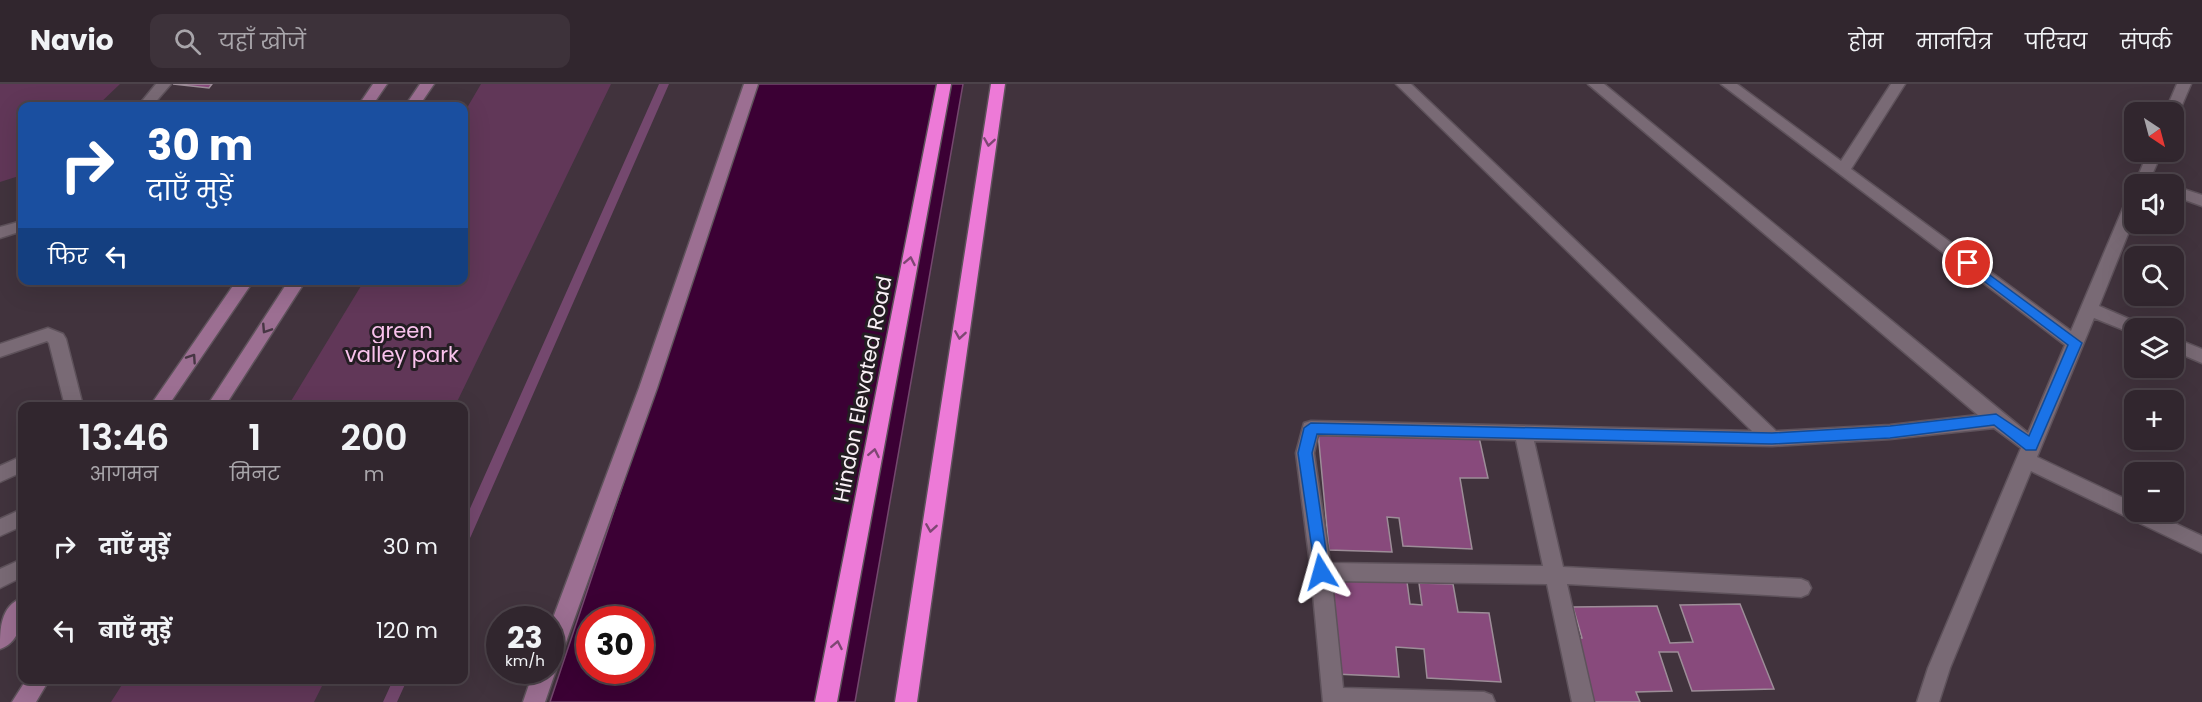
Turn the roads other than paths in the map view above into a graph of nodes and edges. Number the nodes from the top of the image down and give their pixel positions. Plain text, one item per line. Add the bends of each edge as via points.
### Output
1 (164, 84) edge
2 (380, 84) edge
3 (427, 84) edge
4 (751, 84) edge
5 (944, 84) edge
6 (998, 84) edge
7 (1403, 84) edge
8 (1595, 84) edge
9 (1728, 84) edge
10 (1898, 84) edge
11 (2184, 84) edge
12 (148, 102) edge
13 (368, 102) edge
14 (415, 102) edge
15 (2176, 102) edge
16 (1843, 170) junction
17 (2184, 195) edge
18 (2202, 201) edge
19 (2124, 225) edge
20 (18, 227) edge
21 (0, 233) edge
22 (243, 285) edge
23 (295, 285) edge
24 (2089, 309) junction
25 (2124, 323) edge
26 (2075, 343) junction
27 (2184, 348) edge
28 (0, 351) edge
29 (2202, 356) edge
30 (73, 402) edge
31 (162, 402) edge
32 (219, 402) edge
33 (1996, 420) junction
34 (1523, 432) junction
35 (1772, 439) junction
36 (2029, 453) junction
37 (18, 466) edge
38 (0, 474) edge
39 (18, 519) edge
40 (0, 528) edge
41 (2202, 545) edge
42 (18, 570) edge
43 (1321, 572) junction
44 (1554, 575) junction
45 (0, 579) edge
46 (1801, 588) dead end
47 (18, 613) edge
48 (564, 618) edge
49 (0, 640) edge
50 (35, 684) edge
51 (540, 684) edge
52 (1334, 700) edge
53 (23, 702) edge
54 (534, 702) edge
55 (826, 702) edge
56 (906, 702) edge
57 (1484, 702) edge
58 (1583, 702) edge
59 (1928, 702) edge

1 - 12 street
2 - 13 street
3 - 14 street
4 - 48 street via 648,387
55 -> 5 highway, Hindon Elevated Road
6 -> 56 highway
7 - 35 street
8 - 33 street
9 - 16 street
10 - 16 street
11 - 15 street
16 - 26 street
17 - 18 street
19 - 24 street
20 - 21 street
31 -> 22 street
23 -> 32 street
24 - 25 street
24 - 26 street
26 - 36 street
27 - 29 street
28 - 30 street via 48,334 57,339
33 - 35 street
33 - 36 street
34 - 35 street
34 - 43 street via 1311,428 1305,453
34 - 44 street
36 - 41 street
36 - 59 street
37 - 38 street
39 - 40 street
42 - 45 street
43 - 44 street
43 - 52 street
44 - 46 street
44 - 58 street
47 - 49 street
50 - 53 street
51 - 54 street
52 - 57 street

